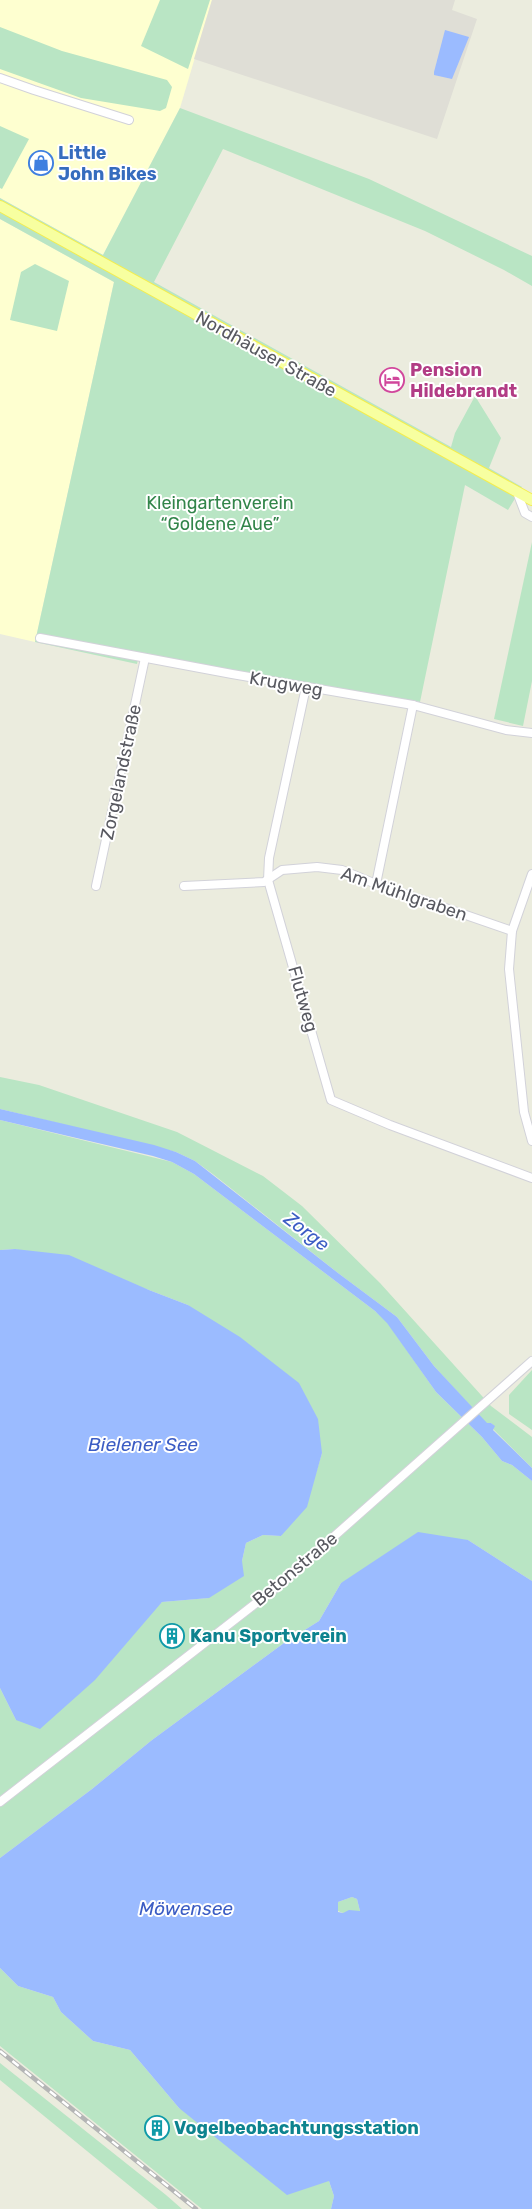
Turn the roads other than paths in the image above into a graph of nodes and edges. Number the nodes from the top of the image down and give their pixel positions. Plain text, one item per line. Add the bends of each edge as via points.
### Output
1 (0, 78) edge
2 (129, 120) dead end
3 (0, 206) edge
4 (517, 492) junction
5 (532, 500) edge
6 (532, 517) edge
7 (40, 638) dead end
8 (145, 658) junction
9 (306, 687) junction
10 (413, 705) junction
11 (532, 733) edge
12 (532, 874) edge
13 (268, 880) junction
14 (376, 884) junction
15 (96, 886) dead end
16 (184, 886) dead end
17 (530, 887) edge
18 (512, 931) junction
19 (532, 1141) edge
20 (532, 1178) edge
21 (532, 1361) edge
22 (0, 1802) edge

1 - 2 street
3 - 4 main road, Nordhäuser Straße
4 - 5 main road, Nordhäuser Straße
4 - 6 street via 525,513
7 - 8 street, Krugweg
8 - 9 street, Krugweg
8 - 15 street, Zorgelandstraße
9 - 10 street, Krugweg
9 - 13 street, Flutweg via 269,858
10 - 11 street, Krugweg via 506,730
10 - 14 street
12 - 17 street
13 - 14 street, Am Mühlgraben via 282,870 317,867 342,870
13 - 16 street, Am Mühlgraben
13 - 20 street, Flutweg via 331,1100
14 - 18 street, Am Mühlgraben
17 - 18 street
18 - 19 street via 510,978 524,1112
21 - 22 street, Betonstraße via 278,1586

